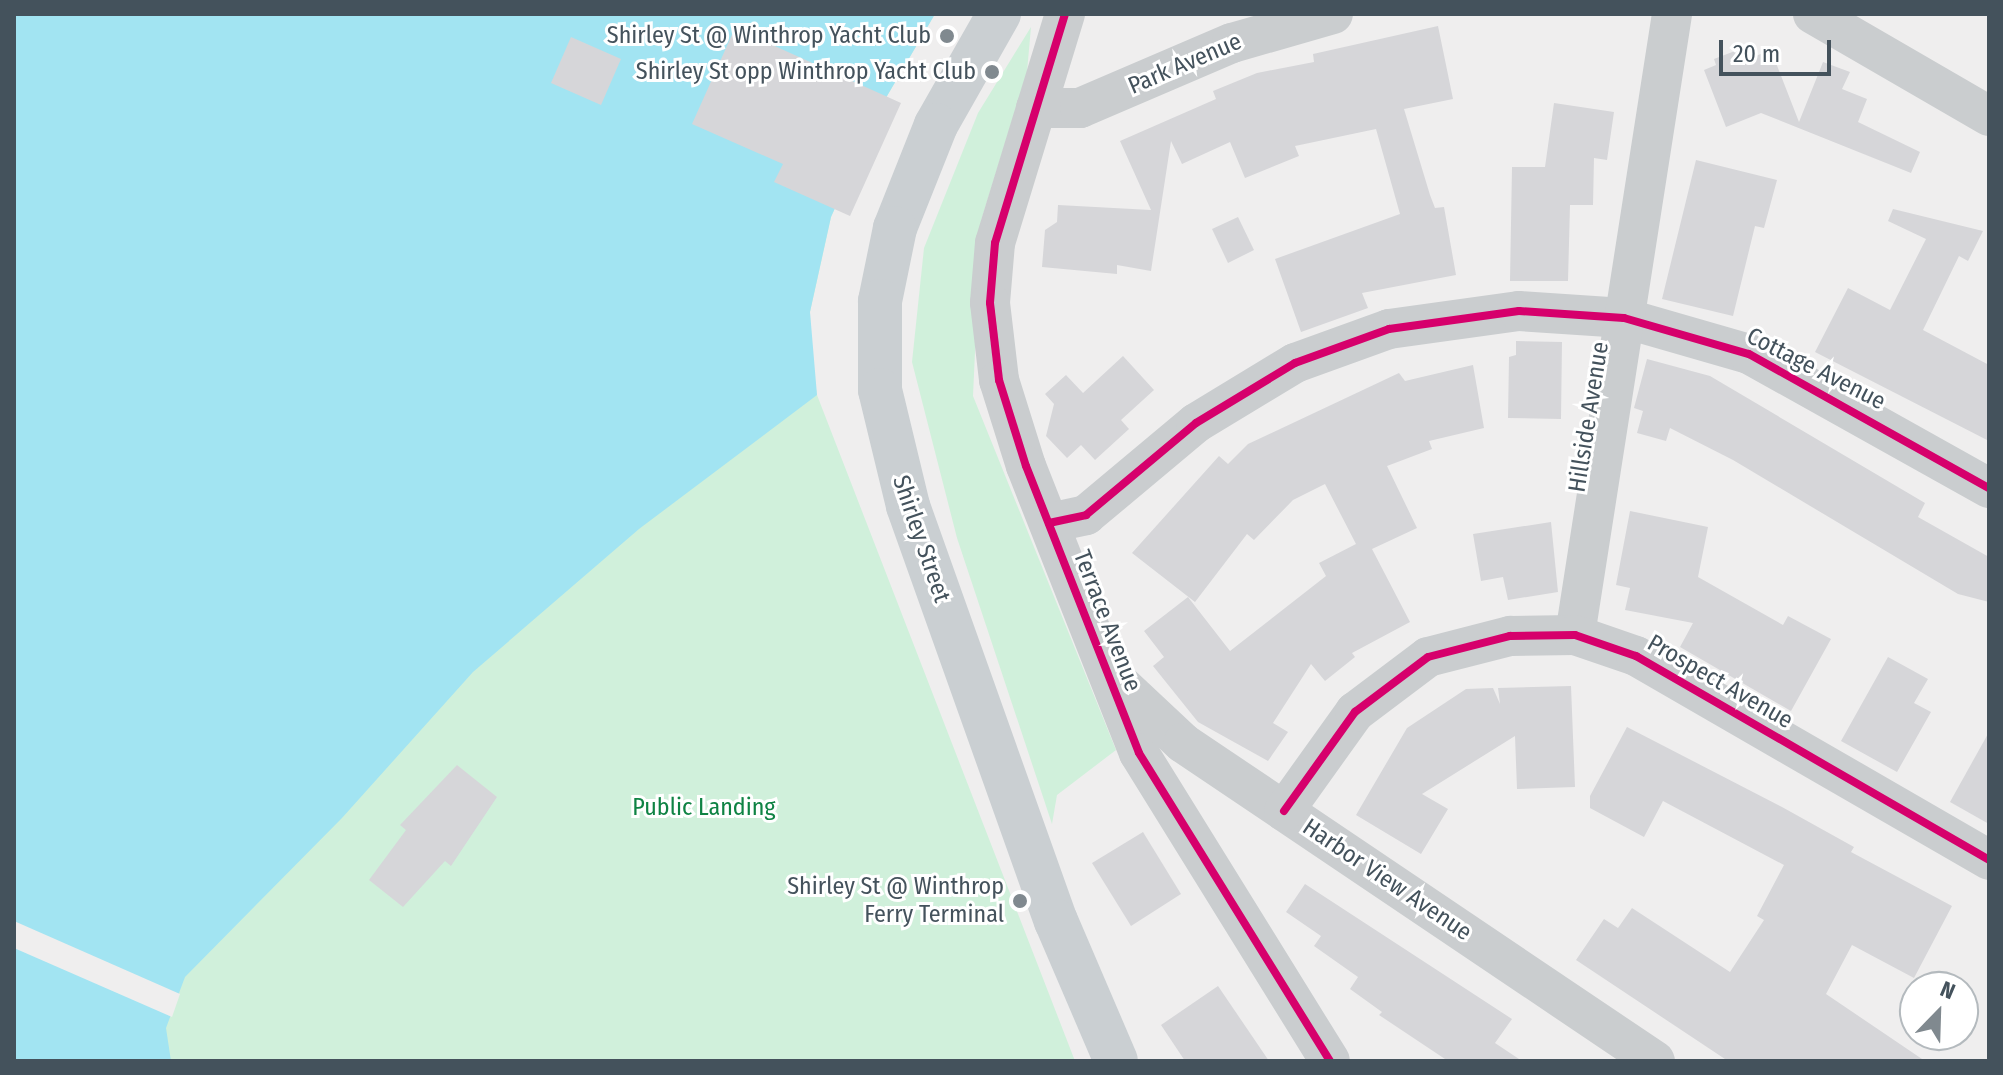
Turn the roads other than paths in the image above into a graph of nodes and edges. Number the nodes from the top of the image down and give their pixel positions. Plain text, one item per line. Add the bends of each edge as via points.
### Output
1 (999, 14) edge
2 (1065, 14) edge
3 (1333, 14) edge
4 (1672, 14) edge
5 (1844, 20) edge
6 (1036, 108) junction
7 (1989, 116) edge
8 (1624, 318) junction
9 (1989, 488) edge
10 (1049, 523) junction
11 (1575, 635) junction
12 (1097, 652) junction
13 (1284, 811) junction
14 (1989, 860) edge
15 (1116, 1061) edge
16 (1330, 1061) edge
17 (1655, 1061) edge

1 - 15 main road, Shirley Street via 936,125 895,228 880,301 880,390 908,506 1056,921
2 - 6 street, Terrace Avenue
3 - 6 street, Park Avenue via 1232,43 1080,108
4 - 8 street, Hillside Avenue
5 - 7 street
6 - 10 street, Terrace Avenue via 999,224 990,303 1004,399
8 - 9 street, Cottage Avenue via 1703,337 1773,364
8 - 10 street, Cottage Avenue via 1544,311 1466,315 1345,342 1295,363 1220,406 1086,515
8 - 11 street, Hillside Avenue
10 - 12 street, Terrace Avenue
11 - 13 street, Prospect Avenue via 1484,640 1419,663 1355,712
11 - 14 street, Prospect Avenue via 1652,665
12 - 13 street, Harbor View Avenue via 1123,688 1165,729
12 - 16 street, Terrace Avenue via 1157,788
13 - 17 street, Harbor View Avenue

